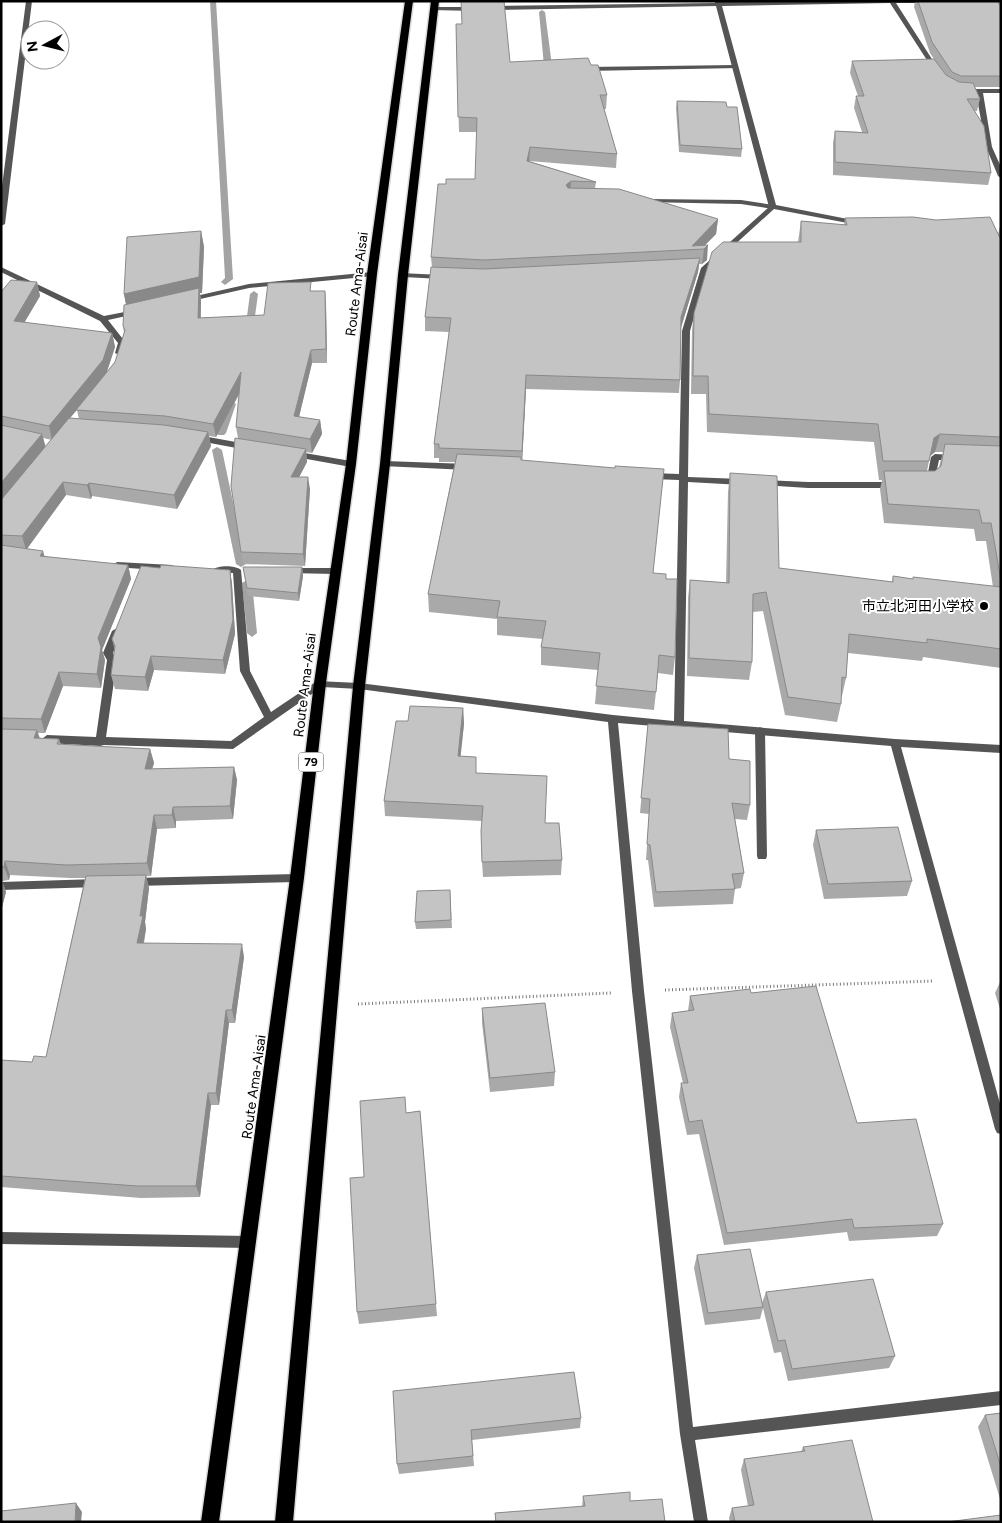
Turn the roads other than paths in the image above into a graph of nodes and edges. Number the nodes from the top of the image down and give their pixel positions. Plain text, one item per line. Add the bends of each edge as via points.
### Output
1 (29, 1) edge
2 (409, 1) edge
3 (915, 1) edge
4 (892, 2) edge
5 (719, 3) edge
6 (434, 5) edge
7 (736, 67) junction
8 (577, 69) edge
9 (941, 77) edge
10 (957, 91) edge
11 (979, 91) junction
12 (1001, 91) edge
13 (1001, 176) edge
14 (636, 201) edge
15 (773, 207) junction
16 (1, 224) edge
17 (862, 224) edge
18 (705, 268) junction
19 (1, 269) edge
20 (695, 269) edge
21 (372, 274) junction
22 (403, 275) junction
23 (448, 277) edge
24 (181, 302) edge
25 (142, 310) edge
26 (104, 319) junction
27 (117, 359) edge
28 (187, 437) edge
29 (254, 448) edge
30 (284, 453) edge
31 (963, 458) edge
32 (351, 464) junction
33 (385, 464) junction
34 (475, 468) edge
35 (644, 475) edge
36 (683, 478) junction
37 (920, 484) edge
38 (902, 485) edge
39 (105, 564) edge
40 (180, 568) edge
41 (208, 569) edge
42 (276, 571) edge
43 (335, 571) junction
44 (122, 618) edge
45 (320, 683) junction
46 (358, 686) junction
47 (269, 718) junction
48 (613, 719) junction
49 (679, 724) junction
50 (760, 731) junction
51 (41, 739) edge
52 (100, 742) junction
53 (895, 743) junction
54 (1001, 749) edge
55 (762, 856) dead end
56 (297, 878) junction
57 (1, 886) edge
58 (1001, 1129) edge
59 (1, 1238) edge
60 (249, 1242) junction
61 (1001, 1398) edge
62 (687, 1434) junction
63 (210, 1522) edge
64 (284, 1522) edge
65 (701, 1522) edge

1 - 16 street
2 - 21 main road, Route Ama-Aisai / 79
3 - 4 street
4 - 5 street
4 - 9 street
5 - 6 street
5 - 7 street
6 - 22 main road
7 - 8 street
7 - 15 street
10 - 11 street
11 - 12 street
11 - 13 street via 989,147
14 - 15 street via 741,202
15 - 17 street
15 - 18 street
18 - 20 street
18 - 36 street via 686,332
19 - 26 street via 18,281
21 - 24 street via 248,286
21 - 32 main road, Route Ama-Aisai / 79
22 - 23 street
22 - 33 main road
25 - 26 street
26 - 27 street via 122,343
28 - 29 street
30 - 32 street
31 - 37 street via 934,457 930,484
32 - 43 main road, Route Ama-Aisai / 79
33 - 34 street
33 - 46 main road
35 - 36 street
36 - 38 street via 808,486
36 - 49 street
39 - 40 street via 141,571
41 - 47 street via 241,570 245,671
42 - 43 street
43 - 45 main road, Route Ama-Aisai / 79
44 - 52 street via 108,653 112,660
45 - 46 street
45 - 47 street
45 - 56 main road, Route Ama-Aisai / 79
46 - 48 street
46 - 64 main road
47 - 52 street via 233,745
48 - 49 street
48 - 62 street
49 - 50 street
50 - 53 street
50 - 55 street
51 - 52 street
53 - 54 street
53 - 58 street
56 - 57 street
56 - 60 main road, Route Ama-Aisai / 79
59 - 60 street
60 - 63 main road, Route Ama-Aisai / 79
61 - 62 street
62 - 65 street

